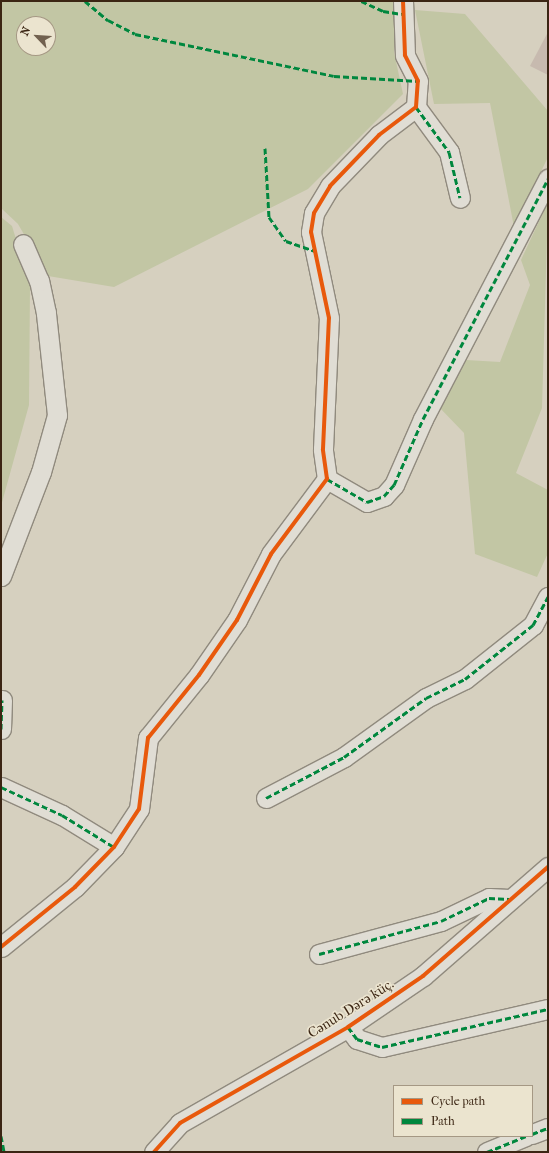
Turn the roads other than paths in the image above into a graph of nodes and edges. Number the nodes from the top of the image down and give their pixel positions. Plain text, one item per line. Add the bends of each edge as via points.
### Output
1 (403, 1) edge
2 (416, 107) junction
3 (548, 179) edge
4 (460, 198) dead end
5 (23, 244) dead end
6 (327, 479) junction
7 (1, 576) edge
8 (548, 597) edge
9 (2, 700) dead end
10 (1, 729) edge
11 (1, 787) edge
12 (266, 798) dead end
13 (114, 847) junction
14 (548, 867) edge
15 (509, 899) junction
16 (1, 947) edge
17 (319, 954) dead end
18 (548, 1009) edge
19 (348, 1027) junction
20 (548, 1128) edge
21 (533, 1134) edge
22 (524, 1137) edge
23 (154, 1152) edge
24 (487, 1152) edge

1 - 2 street via 405,55 418,81
2 - 4 street via 449,152
2 - 6 street via 379,134 330,186 314,213 311,232 329,318 323,449
3 - 6 street via 423,419 394,485 384,496 367,502
5 - 7 street via 39,281 46,313 57,415 41,472
6 - 13 street via 271,554 236,620 199,675 148,738 139,809
8 - 12 street via 533,625 482,667 426,698 344,757
9 - 10 street
11 - 13 street via 62,815
13 - 16 street via 75,887
14 - 15 street, Cənub Dərə küç.
15 - 17 street via 488,898 442,921
15 - 19 street, Cənub Dərə küç. via 454,952
18 - 19 street via 382,1047 357,1039
19 - 23 street, Cənub Dərə küç. via 180,1123
20 - 21 street
22 - 24 street

